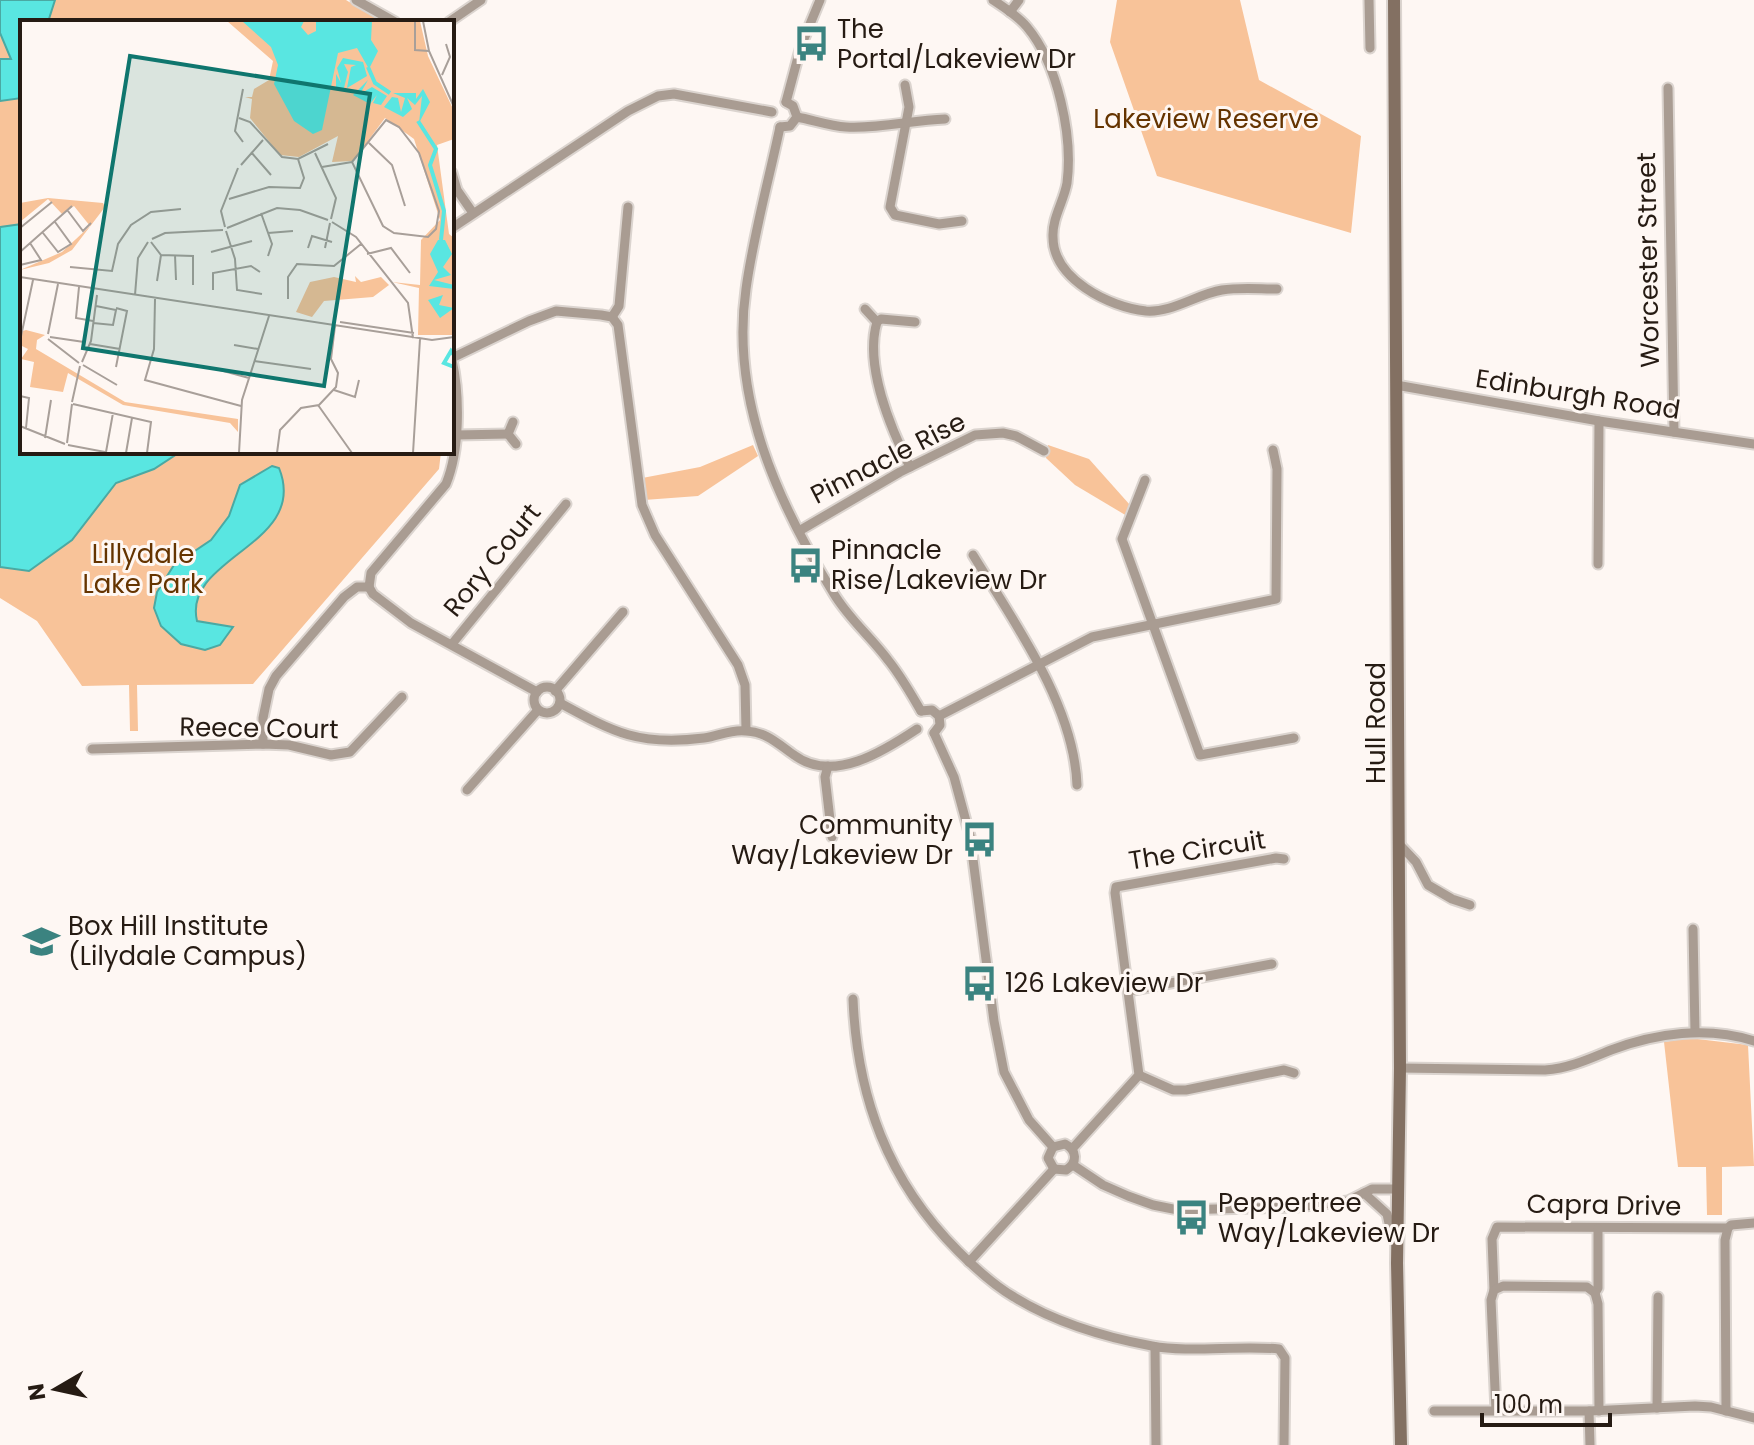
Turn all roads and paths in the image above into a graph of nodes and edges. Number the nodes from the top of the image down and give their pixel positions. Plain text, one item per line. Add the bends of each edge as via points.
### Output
1 (356, 0) edge
2 (481, 0) edge
3 (820, 0) edge
4 (993, 0) edge
5 (1019, 0) edge
6 (1369, 0) edge
7 (1394, 0) edge
8 (1010, 12) junction
9 (391, 20) edge
10 (452, 20) edge
11 (1370, 48) dead end
12 (905, 85) dead end
13 (1668, 88) dead end
14 (786, 102) junction
15 (772, 112) junction
16 (797, 117) junction
17 (945, 119) dead end
18 (905, 124) junction
19 (780, 127) junction
20 (454, 180) edge
21 (628, 207) dead end
22 (473, 213) junction
23 (962, 221) dead end
24 (454, 227) edge
25 (1277, 289) dead end
26 (865, 309) dead end
27 (612, 317) junction
28 (877, 322) junction
29 (915, 322) dead end
30 (454, 358) edge
31 (1396, 385) junction
32 (454, 397) edge
33 (1599, 421) junction
34 (513, 422) dead end
35 (1674, 432) junction
36 (508, 434) junction
37 (456, 435) junction
38 (516, 444) dead end
39 (1754, 444) edge
40 (1273, 450) dead end
41 (1044, 451) dead end
42 (454, 452) edge
43 (454, 454) edge
44 (910, 467) junction
45 (1145, 480) dead end
46 (566, 504) dead end
47 (799, 531) junction
48 (973, 555) dead end
49 (1598, 564) dead end
50 (369, 587) junction
51 (623, 612) dead end
52 (1153, 625) junction
53 (452, 644) junction
54 (1037, 664) junction
55 (555, 691) junction
56 (537, 692) junction
57 (402, 697) dead end
58 (560, 703) junction
59 (538, 710) junction
60 (921, 711) junction
61 (939, 716) junction
62 (917, 729) junction
63 (746, 730) junction
64 (934, 733) junction
65 (1294, 738) dead end
66 (263, 744) junction
67 (92, 749) dead end
68 (828, 766) junction
69 (1077, 785) dead end
70 (467, 790) dead end
71 (832, 837) dead end
72 (1399, 844) junction
73 (1284, 859) dead end
74 (1470, 905) dead end
75 (1693, 929) dead end
76 (1272, 964) dead end
77 (1128, 991) junction
78 (853, 999) dead end
79 (1695, 1032) junction
80 (1754, 1041) edge
81 (1400, 1068) junction
82 (1294, 1073) dead end
83 (1139, 1075) junction
84 (1053, 1147) junction
85 (1072, 1149) junction
86 (1073, 1165) junction
87 (1054, 1169) junction
88 (1399, 1189) junction
89 (1364, 1193) junction
90 (1754, 1223) edge
91 (1728, 1228) junction
92 (1598, 1229) junction
93 (969, 1262) junction
94 (1397, 1263) junction
95 (1494, 1290) junction
96 (1595, 1293) junction
97 (1658, 1297) dead end
98 (1155, 1347) junction
99 (1657, 1408) junction
100 (1434, 1411) dead end
101 (1496, 1411) junction
102 (1594, 1411) junction
103 (1726, 1411) junction
104 (1754, 1418) edge
105 (1156, 1445) edge
106 (1284, 1445) edge
107 (1401, 1445) edge
108 (1590, 1445) edge

1 - 9 street
2 - 10 street
3 - 14 street
4 - 8 street
5 - 8 street
6 - 11 street
7 - 31 main road, Hull Road
8 - 25 street via 1043,52 1062,106 1067,185 1053,237 1064,270 1104,297 1148,311 1221,290
12 - 18 street
13 - 35 street, Worcester Street
14 - 15 street
14 - 16 street
15 - 19 street
15 - 22 street via 688,96 658,96
16 - 18 street via 845,127
16 - 19 street via 790,126
17 - 18 street
18 - 23 street via 890,207 895,215 939,224
19 - 47 street via 746,288 745,343 759,440
20 - 22 street
21 - 27 street via 619,306
22 - 24 street
26 - 28 street
27 - 30 street via 556,311
27 - 63 street via 621,342 642,505 655,535 738,665 745,685
28 - 29 street
28 - 44 street via 879,384
31 - 33 street, Edinburgh Road
31 - 72 main road, Hull Road
32 - 37 street
33 - 35 street, Edinburgh Road
33 - 49 street
34 - 36 street
35 - 39 street, Edinburgh Road
36 - 37 street
36 - 38 street
37 - 42 street
40 - 52 street via 1276,599
41 - 44 street, Pinnacle Rise via 1016,436 990,432
43 - 50 street via 446,484 371,573
44 - 47 street, Pinnacle Rise
45 - 52 street via 1122,539
46 - 53 street, Rory Court
47 - 60 street via 834,594
48 - 54 street
50 - 53 street via 398,614
50 - 66 street via 357,587 344,597 276,676 265,704
51 - 55 street
52 - 54 street via 1092,637
52 - 65 street via 1200,755
53 - 56 street
54 - 61 street
54 - 69 street via 1064,717
55 - 56 street
55 - 58 street
56 - 59 street
57 - 66 street, Reece Court via 350,752 331,755
58 - 59 street via 555,711
58 - 63 street via 610,731 638,738 703,738
59 - 70 street
60 - 61 street
60 - 62 street
61 - 64 street
62 - 64 street
62 - 68 street via 885,750
63 - 68 street via 766,735 806,762
64 - 84 street via 954,777 970,836 1004,1072 1029,1120
66 - 67 street, Reece Court
68 - 71 street
72 - 74 street via 1428,885
72 - 81 main road, Hull Road
73 - 77 street, The Circuit via 1116,887
75 - 79 street
76 - 77 street
77 - 83 street, The Circuit
78 - 93 street via 863,1086 884,1145 924,1216
79 - 80 street
79 - 81 street via 1634,1043 1564,1069
81 - 88 main road, Hull Road
82 - 83 street via 1284,1070 1173,1090
83 - 85 street
84 - 85 street via 1061,1143
84 - 87 street via 1048,1158
85 - 86 street
86 - 87 street
86 - 89 street via 1128,1196 1178,1210 1296,1207 1348,1201
87 - 93 street
88 - 89 street
88 - 94 main road, Hull Road
89 - 94 street via 1390,1220
90 - 91 street, Capra Drive
91 - 92 street, Capra Drive
91 - 103 street
92 - 95 street, Capra Drive via 1497,1227 1492,1239
92 - 96 street
93 - 98 street via 1045,1314
94 - 107 main road, Hull Road
95 - 96 street via 1587,1287
95 - 101 street
96 - 102 street
97 - 99 street
98 - 105 street
98 - 106 street via 1279,1349 1285,1358
99 - 102 street
99 - 103 street
100 - 101 street
101 - 102 street
102 - 108 street
103 - 104 street

